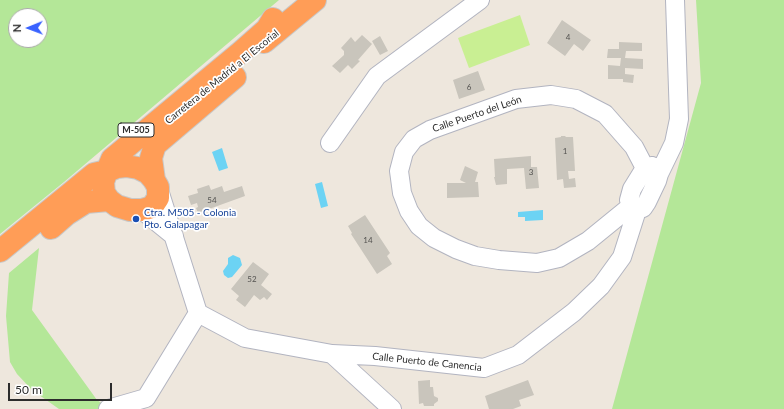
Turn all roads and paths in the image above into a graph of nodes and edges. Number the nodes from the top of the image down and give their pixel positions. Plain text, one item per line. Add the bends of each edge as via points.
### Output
1 (295, 0) edge
2 (315, 0) edge
3 (480, 0) edge
4 (676, 0) edge
5 (277, 23) junction
6 (330, 143) dead end
7 (652, 169) junction
8 (107, 171) junction
9 (156, 183) junction
10 (109, 200) junction
11 (634, 208) junction
12 (142, 210) junction
13 (608, 225) junction
14 (174, 236) junction
15 (628, 240) junction
16 (0, 242) edge
17 (0, 251) edge
18 (0, 261) edge
19 (0, 268) edge
20 (198, 313) junction
21 (332, 354) junction
22 (108, 409) edge
23 (392, 409) edge

1 - 5 highway, Carretera de Madrid a El Escorial / M-505
2 - 5 highway, Carretera de Madrid a El Escorial / M-505
3 - 6 street via 377,76
4 - 7 street via 679,119 674,143
5 - 8 highway, Carretera de Madrid a El Escorial / M-505
5 - 9 highway, M-505 via 231,80 155,145 151,158
5 - 16 highway, Carretera de Madrid a El Escorial / M-505
7 - 11 street, Calle Puerto del León via 647,202 643,208
7 - 13 street, Calle Puerto del León via 605,114 576,99 551,95 516,99 430,130 414,140 404,152 399,171 402,193 409,211 420,226 434,238 475,256 537,263 559,258 588,242
8 - 9 highway via 126,166 138,168 148,173
8 - 10 highway via 103,182 104,193
8 - 17 highway via 94,174
8 - 18 highway, Carretera de Madrid a El Escorial / M-505
9 - 12 highway via 158,198 152,207
9 - 14 street
10 - 12 highway via 130,210
10 - 19 highway via 86,202
11 - 13 street, Calle Puerto del León
11 - 15 street, Calle Puerto de Canencia
12 - 14 street
13 - 15 street via 623,231
14 - 20 street
15 - 21 street, Calle Puerto de Canencia via 622,257 601,286 574,312 518,355 484,368
20 - 21 street, Calle Puerto de Canencia via 245,338
20 - 22 street via 146,398
21 - 23 street

